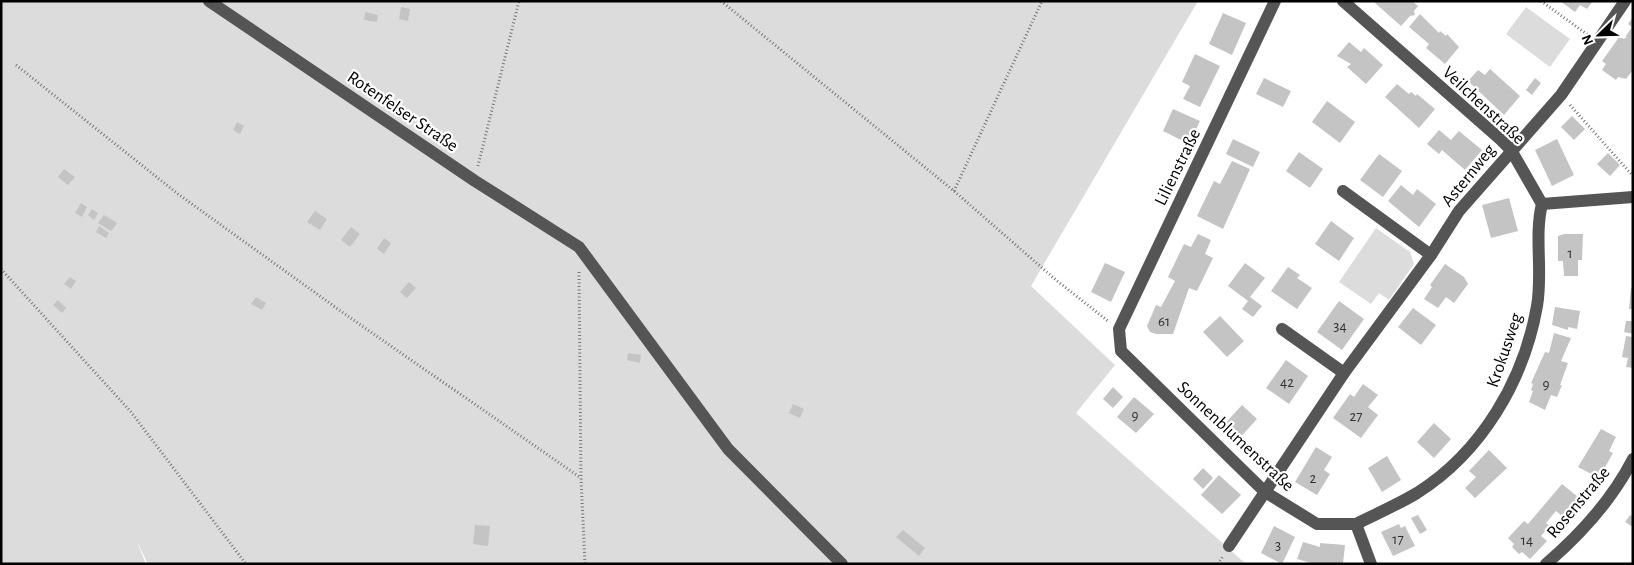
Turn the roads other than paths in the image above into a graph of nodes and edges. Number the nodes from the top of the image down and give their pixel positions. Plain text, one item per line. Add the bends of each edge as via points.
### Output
1 (209, 1) edge
2 (1276, 1) edge
3 (1342, 1) edge
4 (1625, 1) edge
5 (1511, 150) junction
6 (1343, 191) dead end
7 (1633, 197) edge
8 (1542, 204) junction
9 (1431, 255) junction
10 (1282, 329) dead end
11 (1121, 351) joint
12 (1344, 373) junction
13 (1633, 459) edge
14 (1265, 492) junction
15 (1356, 524) junction
16 (1229, 546) dead end
17 (842, 564) edge
18 (1371, 564) edge
19 (1546, 564) edge

1 - 17 street, Rotenfelser Straße via 579,248 728,449
2 - 11 street, Lilienstraße via 1118,329
3 - 5 street, Veilchenstraße
4 - 5 street, Asternweg via 1561,95
5 - 8 street, Veilchenstraße
5 - 9 street, Asternweg via 1460,212
6 - 9 street
7 - 8 street
8 - 15 street, Krokusweg via 1538,221 1537,305 1525,351 1507,398 1455,463 1418,492
9 - 12 street, Asternweg
10 - 12 street
11 - 14 street, Sonnenblumenstraße
12 - 14 street, Asternweg
13 - 19 street, Rosenstraße via 1620,485 1572,541
14 - 15 street, Sonnenblumenstraße via 1317,524
14 - 16 street, Asternweg
15 - 18 street

